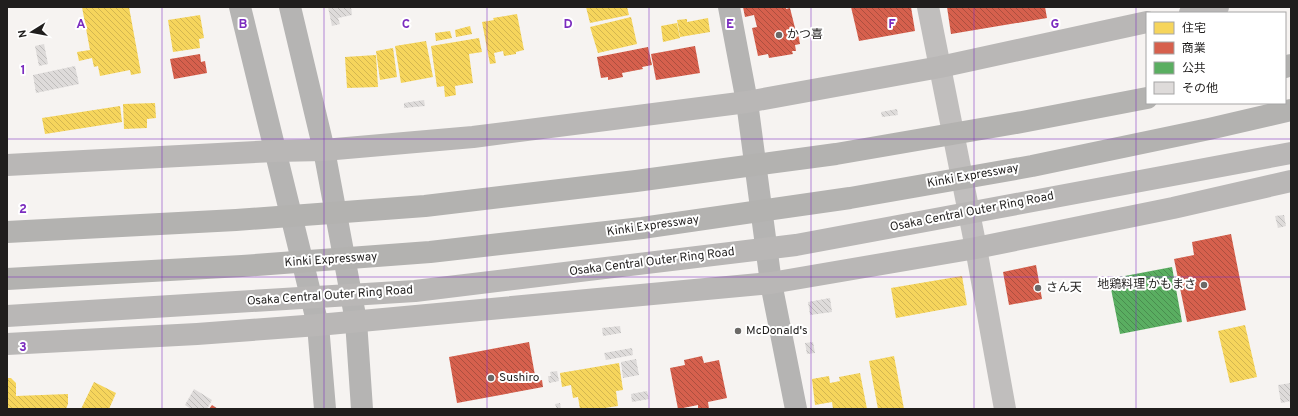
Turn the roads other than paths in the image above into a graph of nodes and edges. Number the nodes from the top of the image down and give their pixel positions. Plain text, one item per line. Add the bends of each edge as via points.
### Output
1 (240, 7) edge
2 (290, 7) edge
3 (729, 7) edge
4 (928, 7) edge
5 (1218, 7) edge
6 (1195, 12) edge
7 (1146, 22) edge
8 (940, 67) junction
9 (1146, 98) edge
10 (747, 102) junction
11 (1291, 110) edge
12 (324, 150) junction
13 (275, 152) junction
14 (1291, 153) edge
15 (7, 165) edge
16 (1291, 181) edge
17 (7, 232) edge
18 (976, 248) junction
19 (7, 279) edge
20 (771, 282) junction
21 (7, 316) edge
22 (356, 321) junction
23 (318, 325) junction
24 (7, 344) edge
25 (325, 409) edge
26 (362, 409) edge
27 (796, 409) edge
28 (1005, 409) edge

1 - 13 street
2 - 12 street
3 - 10 street
4 - 8 street
5 - 6 main road
7 - 8 main road
8 - 10 main road
8 - 18 street
9 - 17 highway via 836,154 425,206 236,220
10 - 12 main road via 473,138
10 - 20 street
11 - 19 highway, Kinki Expressway via 1032,166 850,198 642,228 430,252
12 - 13 main road
12 - 22 street
13 - 15 main road
13 - 23 street
14 - 21 main road, Osaka Central Outer Ring Road via 788,246 415,290
16 - 18 main road
18 - 20 main road
18 - 28 street
20 - 22 main road
20 - 27 street
22 - 23 main road
22 - 26 street
23 - 24 main road
23 - 25 street

